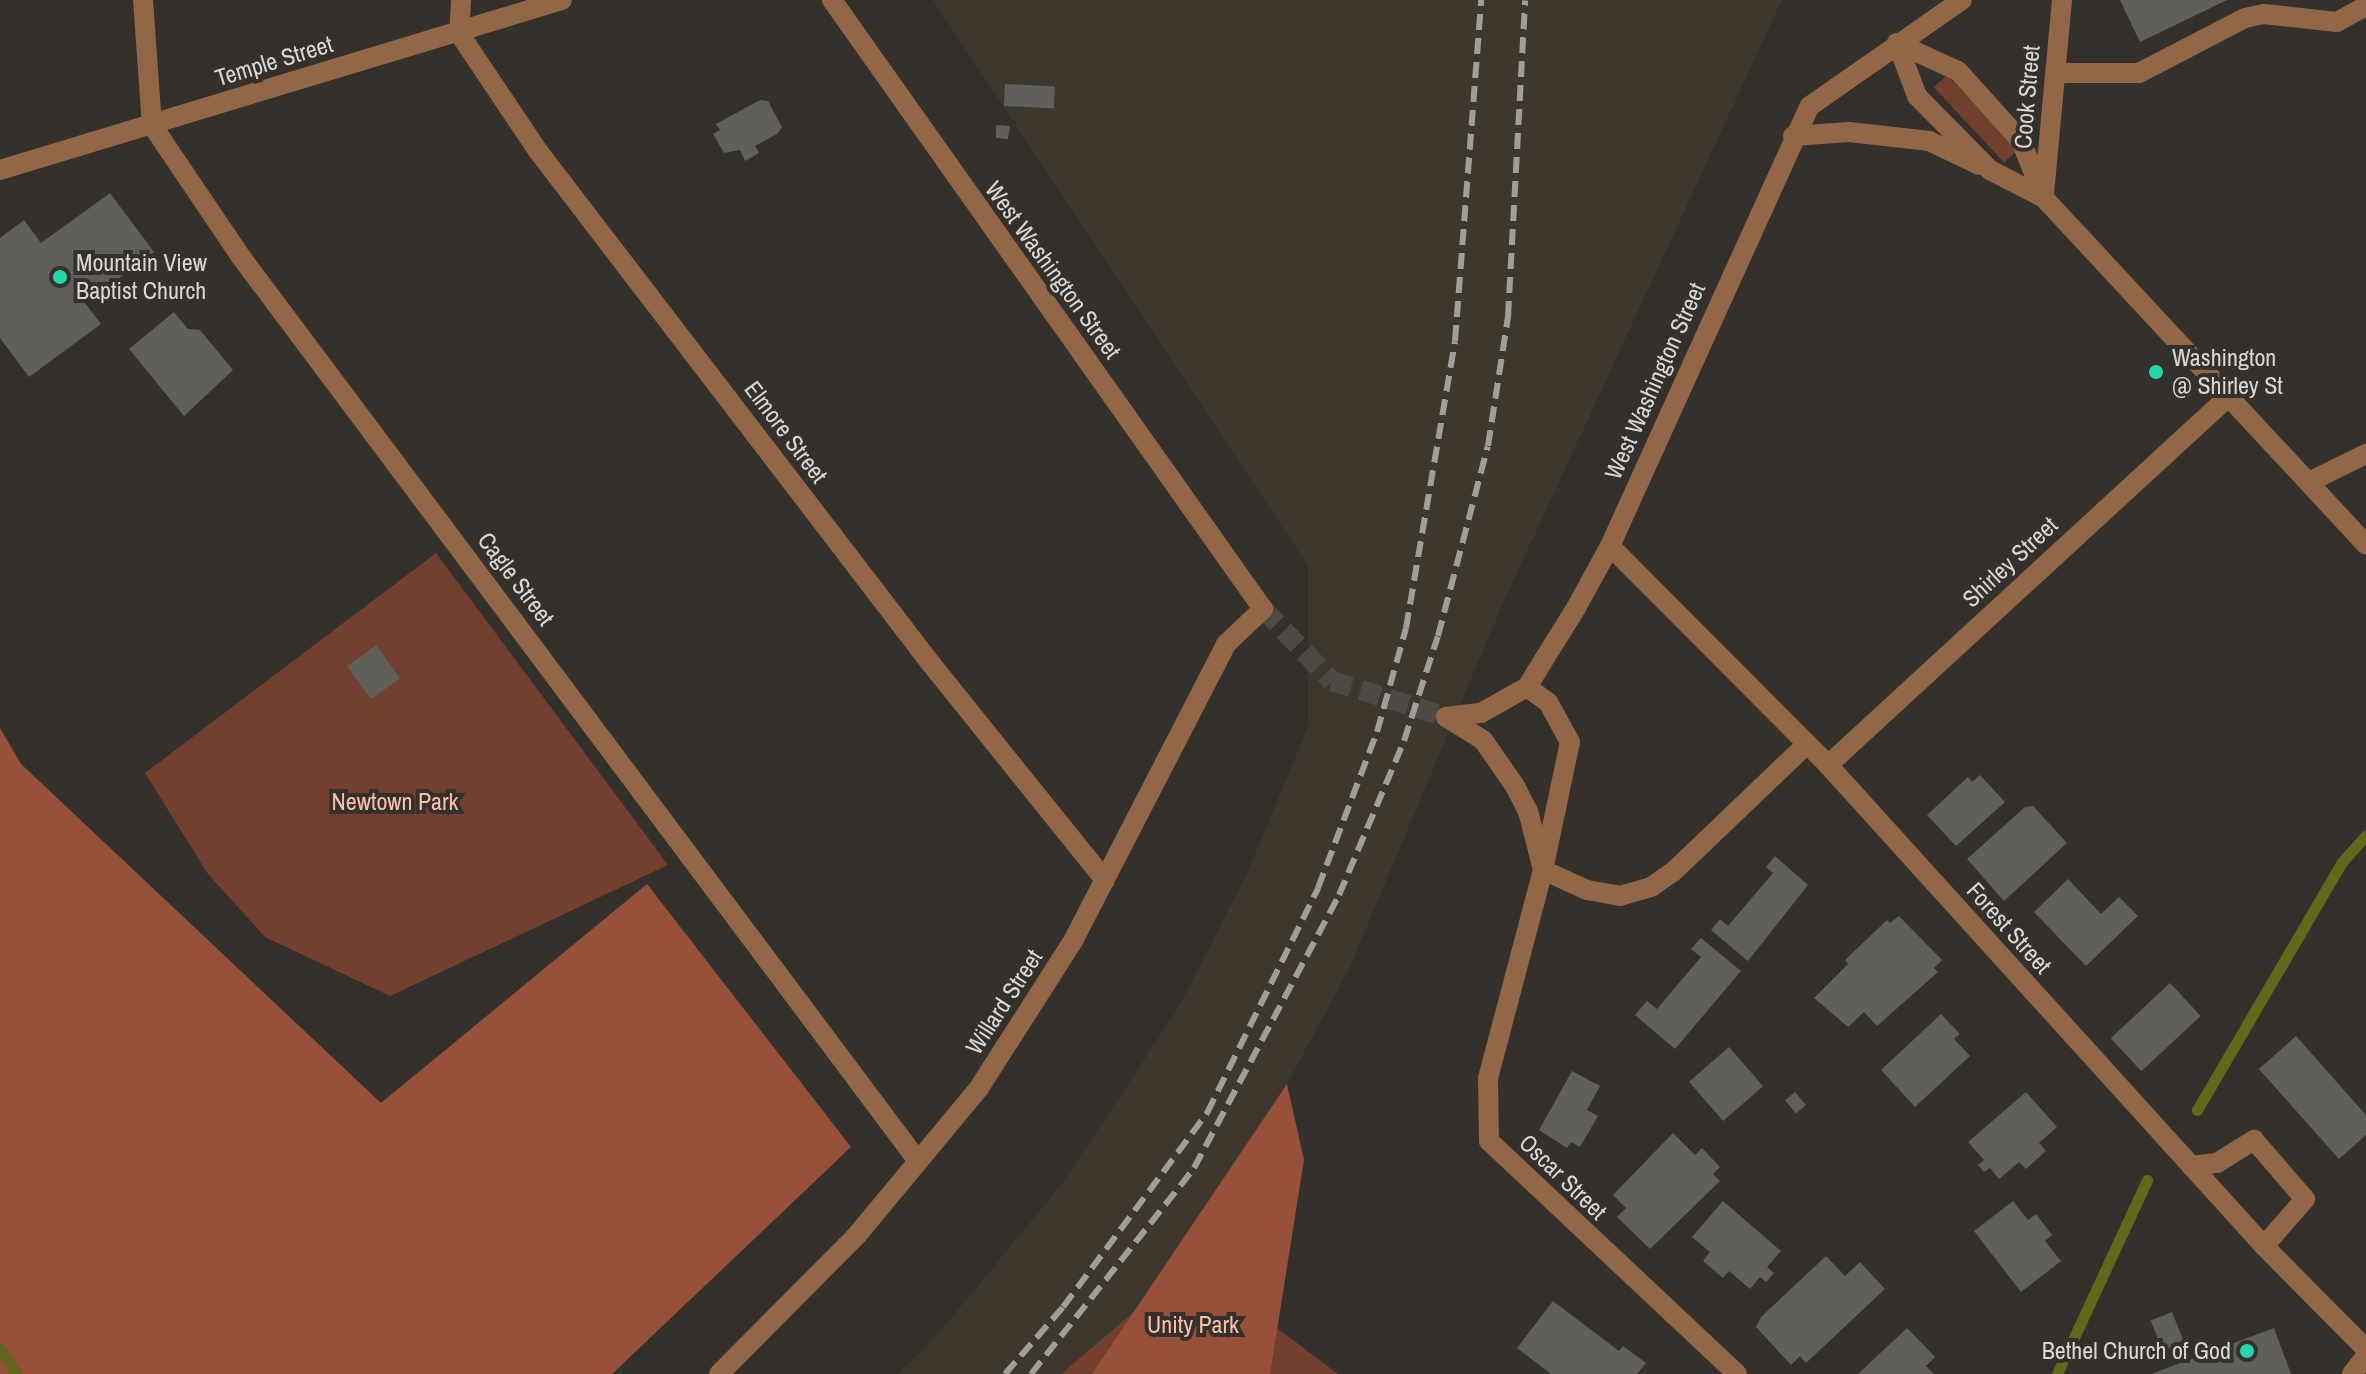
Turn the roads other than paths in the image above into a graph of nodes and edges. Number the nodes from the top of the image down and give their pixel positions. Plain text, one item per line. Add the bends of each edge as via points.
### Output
1 (143, 0) edge
2 (461, 0) edge
3 (562, 0) edge
4 (832, 0) edge
5 (1962, 0) edge
6 (2062, 0) edge
7 (2366, 6) edge
8 (459, 33) junction
9 (1897, 43) junction
10 (2056, 73) junction
11 (152, 125) junction
12 (1793, 136) junction
13 (0, 170) edge
14 (1990, 170) junction
15 (2044, 198) junction
16 (2227, 398) junction
17 (2366, 454) edge
18 (2309, 482) junction
19 (2366, 545) edge
20 (1610, 546) junction
21 (1263, 609) joint
22 (1527, 687) junction
23 (1807, 744) junction
24 (1828, 765) junction
25 (1543, 870) junction
26 (1105, 880) junction
27 (918, 1161) junction
28 (2191, 1166) junction
29 (2264, 1246) junction
30 (2366, 1349) edge
31 (2366, 1356) edge
32 (719, 1374) edge
33 (1737, 1374) edge
34 (2352, 1374) edge

1 - 11 street, Cagle Street
2 - 8 street
3 - 8 street, Temple Street
4 - 21 street, West Washington Street
5 - 9 street, West Washington Street
6 - 10 street, Cook Street
7 - 10 street via 2337,22 2264,14 2245,18 2139,73
8 - 11 street, Temple Street
8 - 26 street, Elmore Street via 557,176 932,665
9 - 12 street, West Washington Street via 1810,106
9 - 14 street via 1917,96
9 - 15 street via 1958,71 2021,141
10 - 15 street, Cook Street
11 - 13 street, Temple Street
11 - 27 street, Cagle Street via 241,257
12 - 14 street via 1849,132 1929,141
12 - 20 street, West Washington Street
14 - 15 street
15 - 16 street
16 - 18 street
16 - 24 street, Shirley Street
17 - 18 street
18 - 19 street
20 - 22 street, West Washington Street
20 - 23 street, Forest Street
21 - 26 street, Willard Street via 1226,644
22 - 25 street, Oscar Street via 1548,702 1570,742
22 - 25 street, Oscar Street via 1481,713 1446,717 1483,740 1515,786 1528,811
23 - 24 street, Forest Street
23 - 25 street via 1651,887 1620,896 1587,890
24 - 28 street, Forest Street
25 - 33 street, Oscar Street via 1488,1078 1489,1141
26 - 27 street, Willard Street via 1026,1021
27 - 32 street, Willard Street via 857,1235
28 - 29 street, Forest Street
28 - 29 street via 2217,1163 2254,1140 2305,1199
29 - 30 street, Forest Street
31 - 34 street

